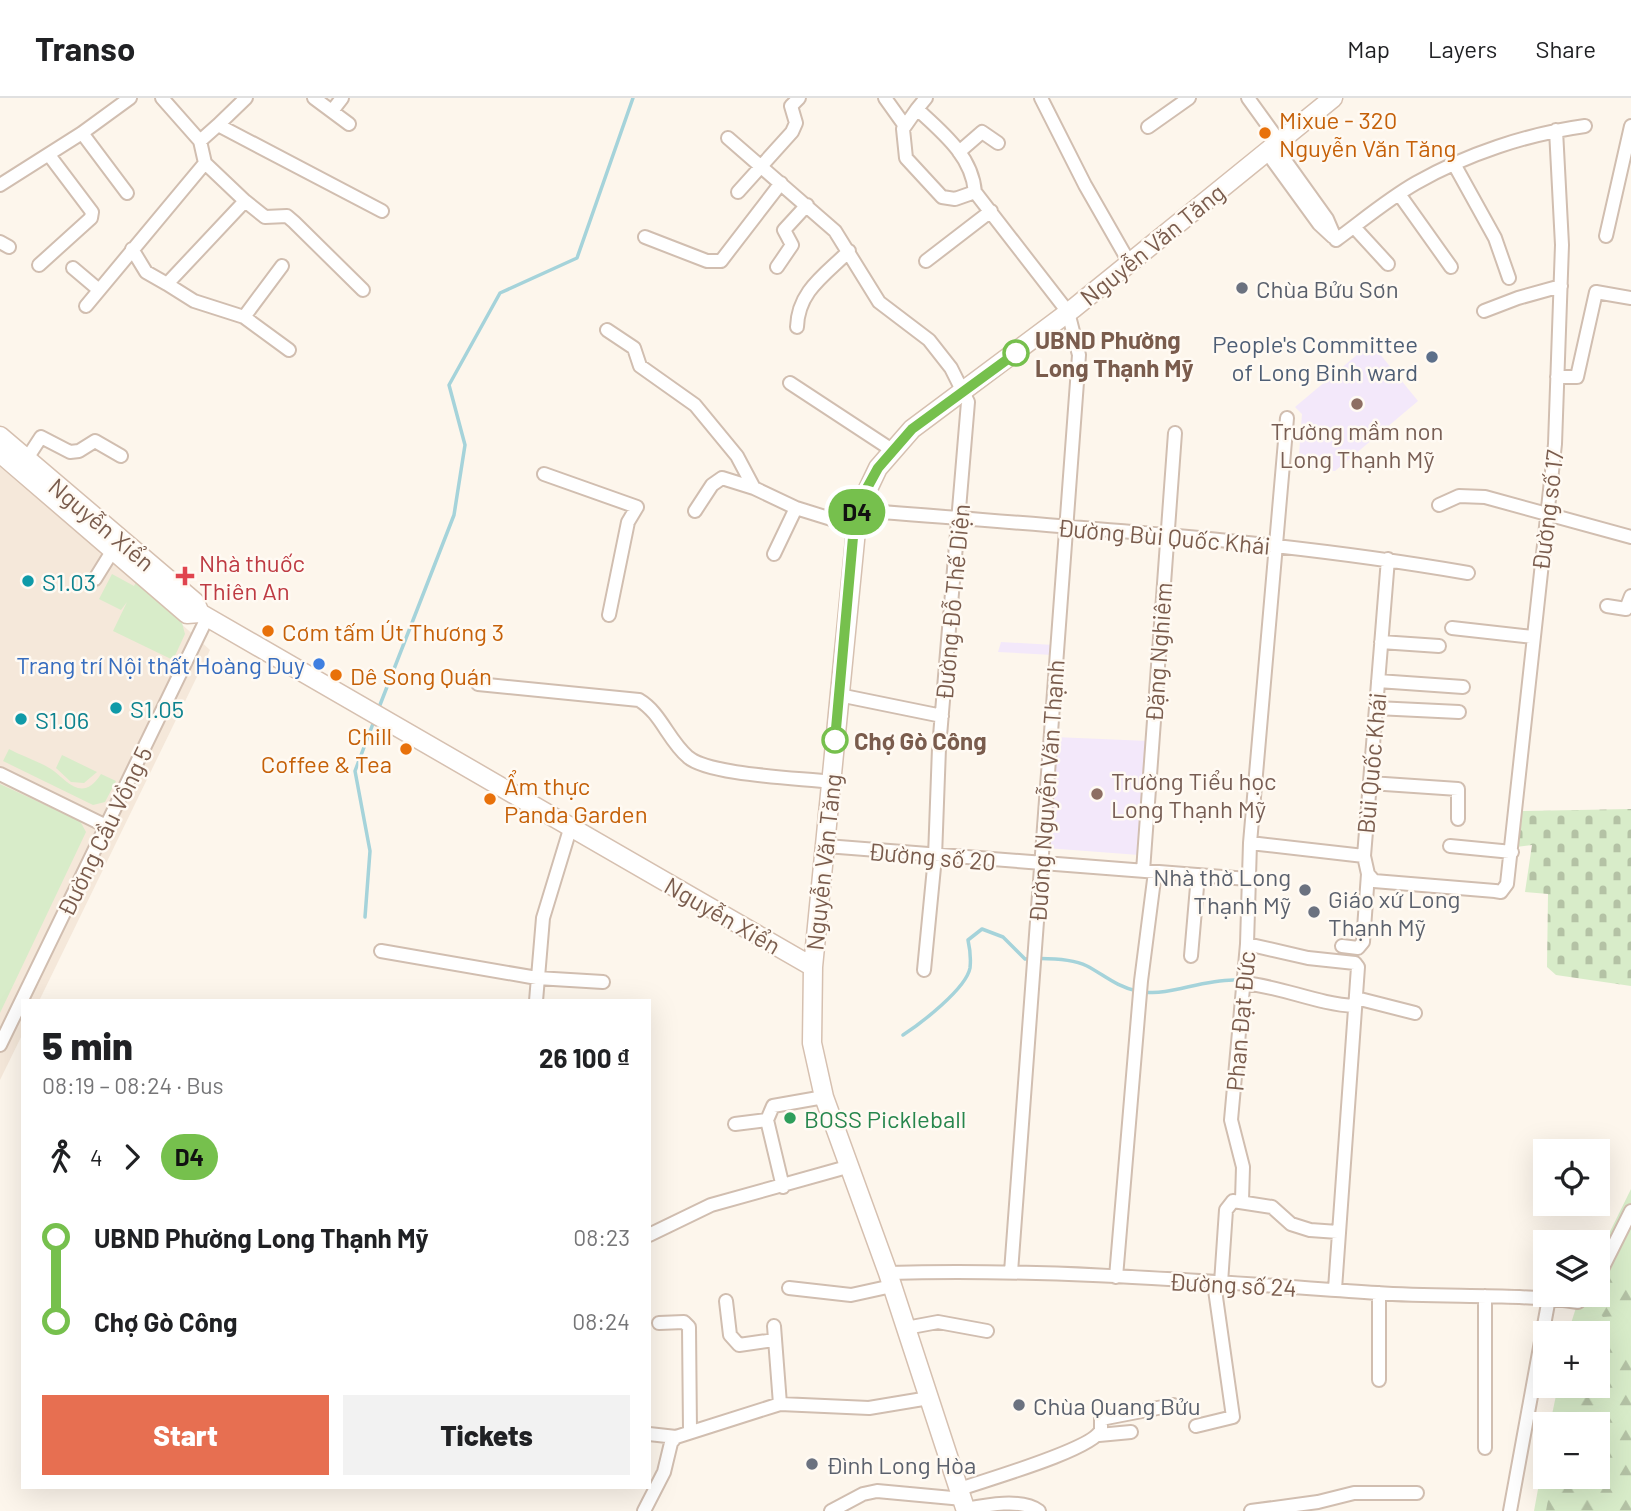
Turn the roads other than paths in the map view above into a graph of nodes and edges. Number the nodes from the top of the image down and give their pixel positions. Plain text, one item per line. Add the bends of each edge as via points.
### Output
1 (130, 98) edge
2 (162, 98) edge
3 (246, 98) edge
4 (314, 98) edge
5 (342, 98) edge
6 (799, 98) edge
7 (885, 98) edge
8 (926, 98) edge
9 (1041, 98) edge
10 (1189, 98) edge
11 (1248, 98) edge
12 (1326, 100) edge
13 (917, 109) junction
14 (331, 111) junction
15 (349, 124) dead end
16 (218, 125) junction
17 (905, 126) junction
18 (1585, 126) dead end
19 (1631, 126) edge
20 (1147, 127) dead end
21 (1556, 130) junction
22 (82, 133) junction
23 (728, 138) dead end
24 (200, 141) junction
25 (998, 143) dead end
26 (1273, 146) junction
27 (959, 152) junction
28 (49, 155) junction
29 (205, 163) junction
30 (1454, 164) junction
31 (761, 167) junction
32 (781, 183) junction
33 (0, 185) edge
34 (738, 192) dead end
35 (975, 192) junction
36 (127, 193) dead end
37 (1399, 194) junction
38 (245, 201) junction
39 (807, 205) junction
40 (382, 211) dead end
41 (991, 211) junction
42 (1354, 227) junction
43 (1606, 236) dead end
44 (645, 237) dead end
45 (132, 249) junction
46 (849, 251) junction
47 (926, 261) dead end
48 (1129, 262) junction
49 (1388, 264) dead end
50 (39, 265) dead end
51 (282, 266) dead end
52 (777, 267) dead end
53 (1451, 267) dead end
54 (73, 268) dead end
55 (1509, 278) dead end
56 (167, 284) junction
57 (1561, 286) junction
58 (99, 290) junction
59 (363, 290) dead end
60 (1631, 298) edge
61 (86, 306) dead end
62 (1484, 311) dead end
63 (1068, 312) junction
64 (244, 317) junction
65 (797, 327) dead end
66 (607, 330) dead end
67 (289, 350) dead end
68 (1557, 377) junction
69 (790, 383) dead end
70 (964, 390) junction
71 (1287, 418) dead end
72 (1175, 433) dead end
73 (0, 436) edge
74 (892, 450) junction
75 (0, 453) edge
76 (121, 456) dead end
77 (26, 460) junction
78 (544, 474) dead end
79 (754, 488) junction
80 (1439, 505) dead end
81 (796, 508) junction
82 (695, 511) dead end
83 (1546, 514) junction
84 (856, 518) junction
85 (959, 518) junction
86 (1066, 527) junction
87 (1166, 536) junction
88 (1631, 537) edge
89 (1276, 546) junction
90 (113, 551) junction
91 (774, 554) dead end
92 (1388, 559) junction
93 (1468, 573) dead end
94 (95, 579) dead end
95 (1631, 596) edge
96 (1607, 606) dead end
97 (609, 615) dead end
98 (204, 616) junction
99 (1452, 628) dead end
100 (1533, 637) junction
101 (1381, 642) junction
102 (1439, 646) dead end
103 (1378, 681) junction
104 (478, 684) dead end
105 (1463, 687) dead end
106 (839, 695) junction
107 (1376, 708) junction
108 (1459, 712) dead end
109 (942, 716) junction
110 (0, 774) edge
111 (831, 782) junction
112 (1370, 783) junction
113 (1458, 819) dead end
114 (106, 826) junction
115 (571, 826) junction
116 (1250, 843) junction
117 (826, 846) junction
118 (1450, 846) dead end
119 (1512, 852) junction
120 (1364, 856) junction
121 (935, 857) junction
122 (1041, 865) junction
123 (1149, 871) junction
124 (1368, 874) junction
125 (1198, 875) junction
126 (1248, 879) junction
127 (1247, 944) junction
128 (1342, 946) dead end
129 (381, 951) dead end
130 (1191, 956) dead end
131 (813, 967) junction
132 (924, 970) dead end
133 (537, 978) junction
134 (604, 982) dead end
135 (1244, 983) junction
136 (22, 999) edge
137 (537, 999) edge
138 (21, 1002) edge
139 (1355, 1002) junction
140 (1415, 1013) dead end
141 (0, 1045) edge
142 (824, 1097) junction
143 (767, 1120) junction
144 (735, 1124) dead end
145 (847, 1167) junction
146 (783, 1187) junction
147 (1242, 1200) junction
148 (1631, 1211) edge
149 (1338, 1232) junction
150 (651, 1234) edge
151 (1610, 1253) edge
152 (1011, 1272) junction
153 (1116, 1278) junction
154 (890, 1280) junction
155 (1217, 1283) junction
156 (789, 1288) dead end
157 (1335, 1289) junction
158 (1379, 1293) junction
159 (1485, 1296) junction
160 (1533, 1298) edge
161 (726, 1301) dead end
162 (1547, 1307) edge
163 (659, 1323) dead end
164 (774, 1326) dead end
165 (906, 1328) junction
166 (987, 1331) dead end
167 (774, 1340) junction
168 (1379, 1380) dead end
169 (929, 1398) junction
170 (780, 1404) junction
171 (1173, 1405) dead end
172 (1196, 1426) dead end
173 (690, 1431) junction
174 (1131, 1432) dead end
175 (651, 1434) edge
176 (1099, 1435) junction
177 (676, 1437) junction
178 (1485, 1448) dead end
179 (1417, 1493) dead end
180 (964, 1502) edge
181 (644, 1511) edge
182 (831, 1511) edge
183 (1039, 1511) edge
184 (1250, 1511) edge
185 (1510, 1511) edge

1 - 22 street
2 - 24 street
3 - 16 street
4 - 14 street
5 - 14 street
6 - 31 street via 791,106 796,123 792,132
7 - 17 street
8 - 13 street
9 - 48 street
10 - 20 street
11 - 26 street
12 - 26 main road, Nguyễn Văn Tăng
13 - 17 street
13 - 27 street
14 - 15 street
16 - 24 street
16 - 40 street
17 - 35 street via 905,158 942,197 955,199
18 - 21 street
19 - 43 street
21 - 30 street
21 - 57 street, Đường số 17
22 - 28 street
22 - 36 street
23 - 31 street
24 - 29 street
25 - 27 street via 982,132
26 - 42 street via 1319,224 1336,240
26 - 48 main road, Nguyễn Văn Tăng
27 - 35 street via 974,174
28 - 33 street
28 - 50 street via 92,212 91,218
29 - 38 street
29 - 45 street
30 - 37 street
30 - 55 street via 1495,238
31 - 32 street
31 - 34 street
32 - 39 street
32 - 44 street via 722,261 708,261
35 - 41 street
37 - 42 street
37 - 53 street
38 - 56 street
38 - 59 street via 265,217 287,216
39 - 46 street
39 - 52 street via 784,230 792,245
41 - 47 street
41 - 63 street
42 - 49 street
45 - 56 street via 142,268
45 - 58 street
46 - 65 street via 802,298
46 - 70 street via 879,302 929,340
48 - 63 main road, Nguyễn Văn Tăng
51 - 64 street
54 - 58 street
56 - 64 street via 194,301
57 - 62 street
57 - 68 street, Đường số 17
58 - 61 street
60 - 68 street via 1599,291 1594,294 1577,377
63 - 70 main road, Nguyễn Văn Tăng
63 - 86 street, Đường Nguyễn Văn Thạnh via 1079,355
64 - 67 street
66 - 79 street via 634,348 640,366 695,405 737,456
68 - 83 street, Đường số 17
69 - 74 street
70 - 74 main road, Nguyễn Văn Tăng
70 - 85 street, Đường Đỗ Thế Diện via 969,415
71 - 89 street, Phan Đạt Đức
72 - 87 street, Đặng Nghiêm
73 - 77 main road, Nguyễn Xiển
74 - 84 main road, Nguyễn Văn Tăng via 878,468
75 - 90 main road, Nguyễn Xiển
76 - 77 street via 95,441 70,452 41,437
77 - 98 main road, Nguyễn Xiển via 195,602
78 - 97 street via 637,507 628,522
79 - 81 street, Đường Bùi Quốc Khái
79 - 82 street, Đường Bùi Quốc Khái via 722,478
80 - 83 street via 1459,496 1485,497
81 - 84 street, Đường Bùi Quốc Khái
81 - 91 street
83 - 88 street
83 - 100 street, Đường số 17
84 - 85 street, Đường Bùi Quốc Khái
84 - 106 main road, Nguyễn Văn Tăng
85 - 86 street, Đường Bùi Quốc Khái
85 - 109 street, Đường Đỗ Thế Diện
86 - 87 street, Đường Bùi Quốc Khái
86 - 122 street, Đường Nguyễn Văn Thạnh
87 - 89 street, Đường Bùi Quốc Khái
87 - 123 street, Đặng Nghiêm
89 - 92 street, Đường Bùi Quốc Khái
89 - 116 street, Phan Đạt Đức
90 - 94 street
90 - 98 main road, Nguyễn Xiển via 187,614
92 - 93 street, Đường Bùi Quốc Khái
92 - 101 street, Bùi Quốc Khái
95 - 96 street via 1626,610
98 - 114 street, Đường Cầu Vồng 5
98 - 115 main road, Nguyễn Xiển
99 - 100 street
100 - 119 street, Đường số 17
101 - 102 street
101 - 103 street, Bùi Quốc Khái
103 - 105 street
103 - 107 street, Bùi Quốc Khái
104 - 111 street via 639,700 697,764
106 - 109 street
106 - 111 main road, Nguyễn Văn Tăng
107 - 108 street
107 - 112 street, Bùi Quốc Khái
109 - 121 street, Đường Đỗ Thế Diện
110 - 114 street
111 - 117 main road, Nguyễn Văn Tăng
112 - 113 street via 1458,789
112 - 120 street, Bùi Quốc Khái
114 - 136 street, Đường Cầu Vồng 5
115 - 131 main road, Nguyễn Xiển
115 - 133 street via 543,918
116 - 120 street
116 - 126 street, Phan Đạt Đức
117 - 121 street, Đường số 20
117 - 131 main road, Nguyễn Văn Tăng
118 - 119 street
119 - 124 street, Đường số 17 via 1504,889 1495,891 1374,881
120 - 124 street, Bùi Quốc Khái
121 - 122 street, Đường số 20
121 - 132 street, Đường Đỗ Thế Diện
122 - 123 street, Đường số 20
122 - 152 street, Đường Nguyễn Văn Thạnh
123 - 125 street, Đường số 20
123 - 153 street, Đặng Nghiêm
124 - 128 street, Bùi Quốc Khái via 1361,947
125 - 126 street, Đường số 20
125 - 130 street
126 - 127 street, Phan Đạt Đức
127 - 135 street, Phan Đạt Đức
127 - 139 street via 1357,964
129 - 133 street
131 - 142 main road via 812,1043
133 - 134 street
133 - 137 street
135 - 139 street via 1286,988 1332,1004
135 - 147 street, Phan Đạt Đức via 1231,1120 1243,1167
138 - 141 street, Đường Cầu Vồng 5
139 - 140 street
139 - 149 street
142 - 143 street via 773,1107
142 - 145 main road
143 - 144 street
143 - 146 street
145 - 146 street
145 - 154 main road
146 - 150 street via 711,1205
147 - 149 street via 1272,1207 1291,1224
147 - 155 street via 1233,1201 1226,1210
148 - 151 street
149 - 157 street
152 - 153 street, Đường số 24
152 - 154 street, Đường số 24
153 - 155 street, Đường số 24
154 - 156 street, Đường số 24 via 851,1295
154 - 165 main road
155 - 157 street, Đường số 24
155 - 172 street via 1233,1417
157 - 158 street, Đường số 24
158 - 159 street, Đường số 24
158 - 168 street
159 - 160 street, Đường số 24
159 - 178 street
161 - 167 street via 730,1335 739,1345
162 - 185 street
163 - 173 street via 684,1322 688,1328
164 - 167 street
165 - 166 street via 938,1322
165 - 169 main road
167 - 170 street
169 - 170 street via 869,1408
169 - 180 main road
170 - 173 street
171 - 176 street via 1101,1419
173 - 177 street
174 - 176 street
175 - 177 street
176 - 180 street
177 - 181 street
179 - 184 street via 1354,1493
180 - 182 street via 877,1490
180 - 183 street via 1002,1502

